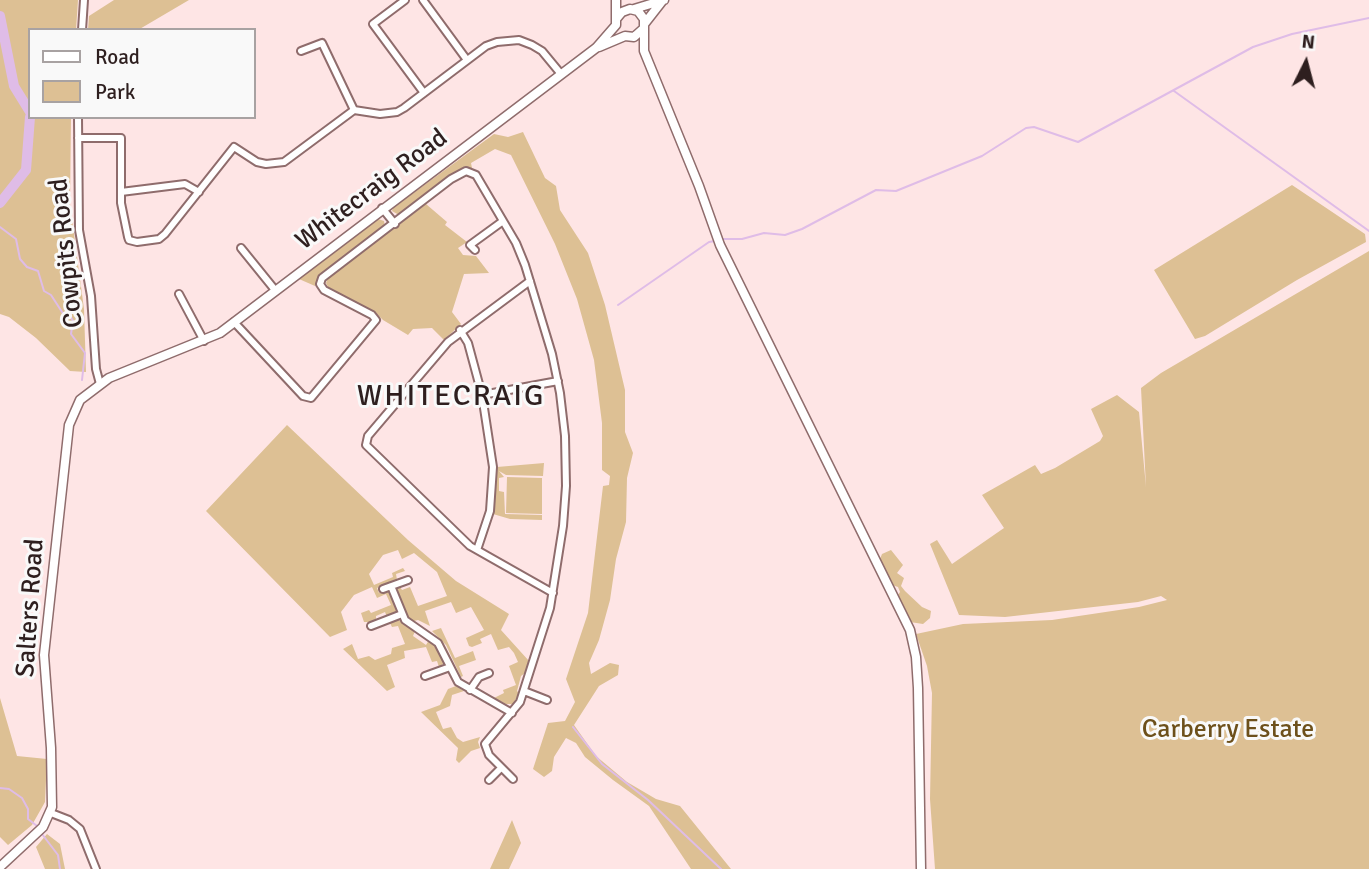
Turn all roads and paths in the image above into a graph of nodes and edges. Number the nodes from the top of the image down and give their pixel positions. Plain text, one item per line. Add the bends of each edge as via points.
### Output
1 (83, 0) edge
2 (405, 0) edge
3 (423, 0) edge
4 (618, 0) edge
5 (663, 0) edge
6 (632, 9) junction
7 (617, 22) junction
8 (644, 26) junction
9 (82, 28) edge
10 (627, 37) junction
11 (596, 48) junction
12 (301, 51) dead end
13 (644, 51) junction
14 (467, 61) junction
15 (561, 74) junction
16 (424, 93) junction
17 (354, 110) junction
18 (78, 119) edge
19 (78, 138) junction
20 (121, 192) junction
21 (199, 192) junction
22 (382, 208) junction
23 (503, 221) junction
24 (395, 224) junction
25 (241, 248) dead end
26 (475, 250) dead end
27 (530, 281) junction
28 (275, 290) junction
29 (179, 294) dead end
30 (234, 322) junction
31 (460, 330) junction
32 (204, 341) junction
33 (558, 381) junction
34 (100, 384) junction
35 (482, 396) junction
36 (309, 399) junction
37 (309, 408) dead end
38 (477, 551) junction
39 (408, 580) dead end
40 (391, 586) junction
41 (383, 589) dead end
42 (553, 593) junction
43 (402, 614) junction
44 (371, 626) dead end
45 (450, 667) junction
46 (489, 673) dead end
47 (425, 676) dead end
48 (470, 690) junction
49 (524, 691) junction
50 (547, 700) dead end
51 (512, 713) junction
52 (501, 768) junction
53 (513, 779) dead end
54 (489, 780) dead end
55 (51, 813) junction
56 (0, 867) edge
57 (96, 869) edge
58 (921, 869) edge

1 - 9 street
2 - 16 street via 373,24
3 - 14 street
4 - 6 main road
4 - 7 main road
5 - 6 main road
5 - 8 main road
6 - 7 main road via 622,12
6 - 8 main road via 642,15
7 - 10 main road via 619,32
7 - 11 main road
8 - 10 main road via 638,35
8 - 13 main road
10 - 11 main road
10 - 13 main road
11 - 15 main road, Whitecraig Road
12 - 17 street via 322,43
13 - 58 main road via 720,245 910,629 918,688
14 - 15 street via 486,46 519,40 542,51
14 - 16 street
15 - 22 main road, Whitecraig Road
16 - 17 street via 397,112
17 - 21 street via 284,162 257,162 234,147
18 - 19 street, Cowpits Road
19 - 20 street via 121,138
19 - 34 street, Cowpits Road via 79,230
20 - 21 street via 185,184
20 - 21 street via 128,237 133,242 162,237
22 - 24 street
22 - 28 main road, Whitecraig Road
23 - 24 street via 476,175 466,171
23 - 26 street via 470,245
23 - 27 street
24 - 36 street via 320,281 324,290 376,320
25 - 28 street
27 - 31 street
27 - 33 street
28 - 30 main road, Whitecraig Road
29 - 32 street
30 - 32 main road, Whitecraig Road
30 - 36 street
31 - 35 street
31 - 38 street via 366,440 368,449
32 - 34 main road, Whitecraig Road
33 - 35 street
33 - 42 street via 566,486
34 - 55 main road, Salters Road via 75,408 68,438 44,655
35 - 38 street via 493,487
36 - 37 street
38 - 42 street
39 - 40 street
40 - 41 street
40 - 43 street
42 - 49 street
43 - 44 street
43 - 45 street via 408,624 439,643
45 - 47 street
45 - 48 street via 458,682
46 - 48 street via 479,677
48 - 51 street
49 - 50 street
49 - 51 street
51 - 52 street via 485,744 486,752
52 - 53 street
52 - 54 street
55 - 56 main road, Salters Road via 43,827
55 - 57 street via 80,829

